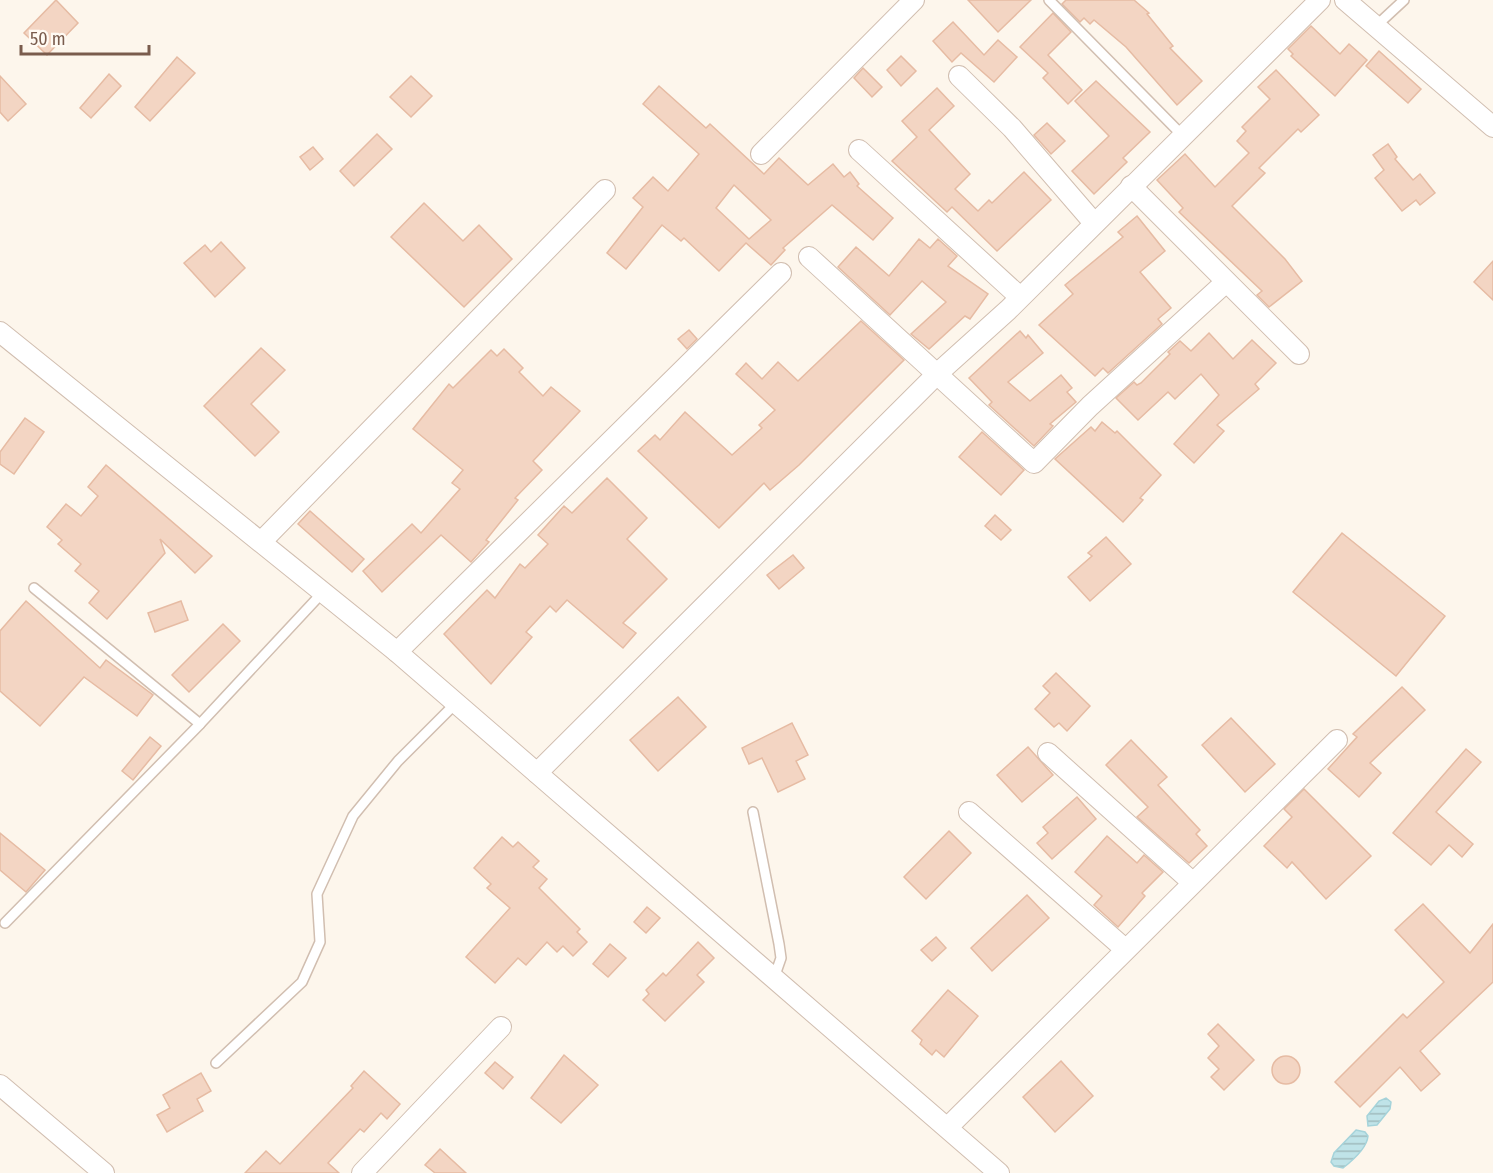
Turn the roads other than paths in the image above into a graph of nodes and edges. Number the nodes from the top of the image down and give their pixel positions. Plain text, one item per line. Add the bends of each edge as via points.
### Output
1 (914, 0) edge
2 (1049, 0) edge
3 (1320, 0) edge
4 (1346, 0) edge
5 (1404, 0) edge
6 (1376, 26) junction
7 (959, 76) dead end
8 (1493, 128) edge
9 (1182, 135) junction
10 (858, 150) dead end
11 (761, 154) dead end
12 (1131, 186) junction
13 (604, 189) dead end
14 (1094, 223) junction
15 (809, 256) dead end
16 (782, 273) dead end
17 (1226, 282) junction
18 (1020, 297) junction
19 (0, 332) edge
20 (1299, 354) dead end
21 (938, 373) junction
22 (262, 541) junction
23 (33, 588) dead end
24 (324, 591) junction
25 (397, 652) junction
26 (456, 703) junction
27 (200, 724) junction
28 (1337, 740) dead end
29 (1048, 753) dead end
30 (537, 772) junction
31 (753, 812) dead end
32 (969, 812) dead end
33 (1192, 882) junction
34 (5, 923) dead end
35 (1125, 949) junction
36 (774, 978) junction
37 (501, 1027) dead end
38 (216, 1063) dead end
39 (0, 1085) edge
40 (948, 1128) junction
41 (104, 1173) edge
42 (362, 1173) edge
43 (999, 1173) edge

1 - 11 street
2 - 9 lane
3 - 9 street
4 - 6 street
5 - 6 lane
6 - 8 street
7 - 14 street via 1012,128
9 - 12 street
10 - 18 street
12 - 14 street
12 - 17 street
13 - 22 street
14 - 18 street
15 - 21 street
16 - 25 street
17 - 20 street
17 - 21 street via 1090,406 1034,463
18 - 21 street
19 - 22 street
21 - 30 street
22 - 24 street
23 - 27 lane
24 - 25 street
24 - 27 lane
25 - 26 street
26 - 30 street
26 - 38 lane via 398,761 353,816 317,894 320,942 302,982
27 - 34 lane
28 - 33 street
29 - 33 street
30 - 36 street
31 - 36 lane via 781,958
32 - 35 street
33 - 35 street
35 - 40 street
36 - 40 street
37 - 42 street
39 - 41 street
40 - 43 street

